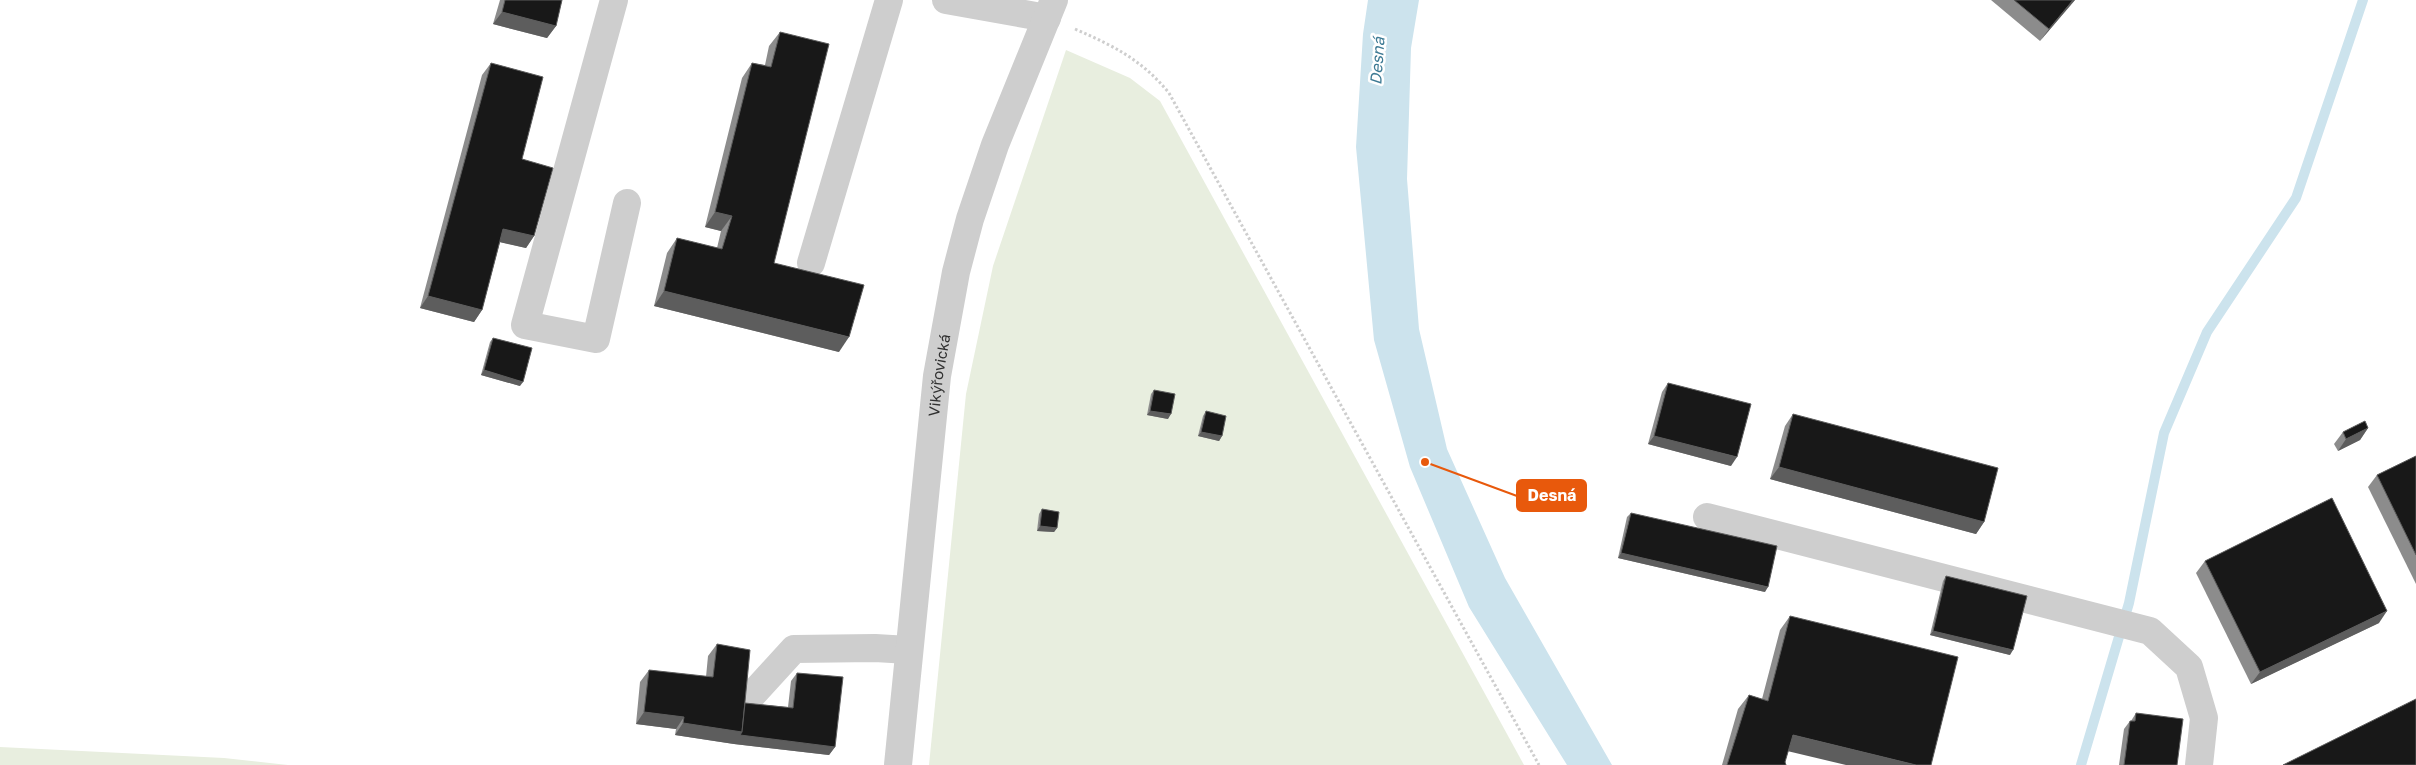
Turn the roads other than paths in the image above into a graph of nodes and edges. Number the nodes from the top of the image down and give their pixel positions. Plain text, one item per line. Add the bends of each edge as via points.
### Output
1 (614, 0) edge
2 (889, 0) edge
3 (946, 0) edge
4 (1051, 9) edge
5 (627, 203) dead end
6 (811, 262) dead end
7 (1707, 517) dead end
8 (909, 650) junction
9 (752, 695) dead end
10 (898, 765) edge
11 (2199, 765) edge

1 - 5 street via 525,325 596,338
2 - 6 street
3 - 4 street
4 - 8 street, Vikýřovická via 995,145 956,272 938,376
7 - 11 street via 2150,632 2190,667 2204,718
8 - 9 street via 794,648
8 - 10 street, Vikýřovická

